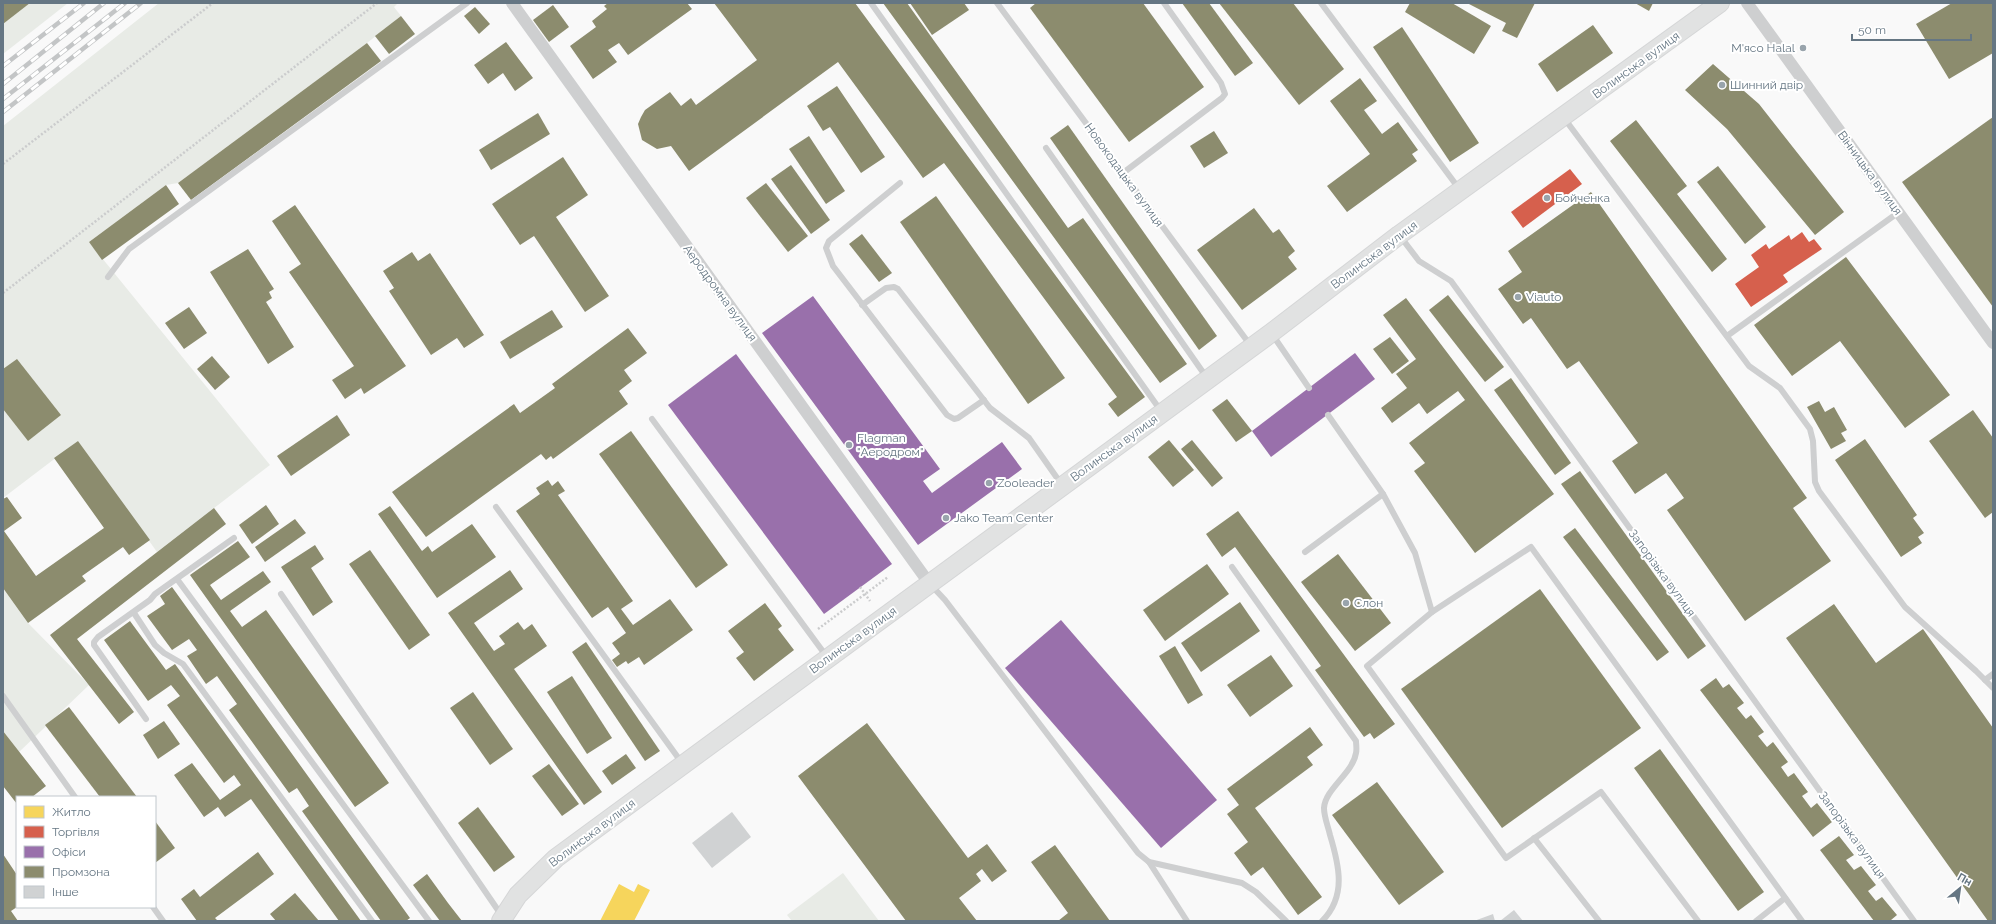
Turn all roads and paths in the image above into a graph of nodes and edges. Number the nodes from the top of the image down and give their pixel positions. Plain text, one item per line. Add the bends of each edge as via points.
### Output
1 (213, 3) edge
2 (377, 3) edge
3 (467, 3) edge
4 (512, 3) edge
5 (871, 3) edge
6 (997, 3) edge
7 (1164, 3) edge
8 (1321, 3) edge
9 (1720, 3) edge
10 (1747, 3) edge
11 (1564, 118) junction
12 (1046, 148) dead end
13 (3, 164) edge
14 (1123, 173) junction
15 (900, 183) dead end
16 (1461, 191) junction
17 (1899, 212) junction
18 (1399, 235) junction
19 (108, 277) dead end
20 (3, 293) edge
21 (862, 305) junction
22 (1271, 333) junction
23 (1726, 336) junction
24 (1993, 343) edge
25 (1252, 347) junction
26 (1208, 379) junction
27 (1309, 388) dead end
28 (984, 400) junction
29 (1162, 412) junction
30 (1328, 415) dead end
31 (652, 419) dead end
32 (1063, 486) junction
33 (1383, 494) junction
34 (496, 507) dead end
35 (234, 538) dead end
36 (1305, 552) dead end
37 (1232, 567) dead end
38 (888, 577) dead end
39 (177, 579) junction
40 (929, 583) junction
41 (860, 587) dead end
42 (281, 594) dead end
43 (865, 594) junction
44 (870, 601) dead end
45 (1432, 612) junction
46 (134, 613) junction
47 (810, 634) junction
48 (828, 658) junction
49 (1993, 674) edge
50 (1985, 680) junction
51 (1993, 688) edge
52 (3, 696) edge
53 (146, 719) dead end
54 (683, 765) junction
55 (74, 796) edge
56 (1534, 838) junction
57 (1149, 862) junction
58 (1785, 898) junction
59 (154, 908) edge
60 (502, 919) edge
61 (163, 921) edge
62 (372, 921) edge
63 (429, 921) edge
64 (1187, 921) edge
65 (1286, 921) edge
66 (1322, 921) edge
67 (1599, 921) edge
68 (1698, 921) edge
69 (1756, 921) edge
70 (1802, 921) edge
71 (1914, 921) edge

1 - 13 path
2 - 20 path
3 - 19 lane via 129,249
4 - 40 street, Аеродромна вулиця
5 - 29 lane
6 - 14 lane, Новокодацька вулиця
7 - 14 lane via 1221,83 1225,94
8 - 16 lane
9 - 11 street, Волинська вулиця
10 - 17 street, Вінницька вулиця
11 - 16 street, Волинська вулиця
11 - 23 lane
12 - 26 lane
14 - 25 lane, Новокодацька вулиця
15 - 21 lane via 829,241 826,248 833,266
16 - 18 street, Волинська вулиця
17 - 23 lane
17 - 24 street, Вінницька вулиця
18 - 22 street, Волинська вулиця
18 - 71 lane, Запорізька вулиця via 1419,261 1451,282
21 - 28 lane via 886,288 898,289
21 - 28 lane via 951,418 958,418
22 - 25 street, Волинська вулиця
22 - 27 lane
23 - 50 lane via 1749,366 1780,388 1810,429 1815,482 1819,491 1905,607
25 - 26 street, Волинська вулиця
26 - 29 street, Волинська вулиця
28 - 32 lane via 990,408 1029,438
29 - 32 street, Волинська вулиця
30 - 33 lane
31 - 47 lane
32 - 40 street, Волинська вулиця
33 - 36 lane
33 - 45 lane via 1415,553
34 - 54 lane
35 - 39 lane
37 - 66 lane via 1356,741 1356,753 1352,764 1324,806 1340,876 1337,899
38 - 43 path
39 - 46 lane
39 - 63 lane
40 - 48 street, Волинська вулиця
40 - 57 lane via 1138,853
41 - 43 path
42 - 60 lane
43 - 44 path
43 - 47 path
45 - 56 lane via 1367,666 1506,858
45 - 58 lane via 1531,547
46 - 53 lane via 98,637 94,645
46 - 62 lane via 155,645 164,654 183,664
47 - 48 lane
48 - 54 street, Волинська вулиця
49 - 50 lane
50 - 51 lane
52 - 55 lane
54 - 60 street, Волинська вулиця via 556,858 518,894
56 - 67 lane
56 - 68 lane via 1601,792
57 - 64 lane
57 - 65 lane via 1242,883 1256,892
58 - 69 lane
58 - 70 lane
59 - 61 lane

